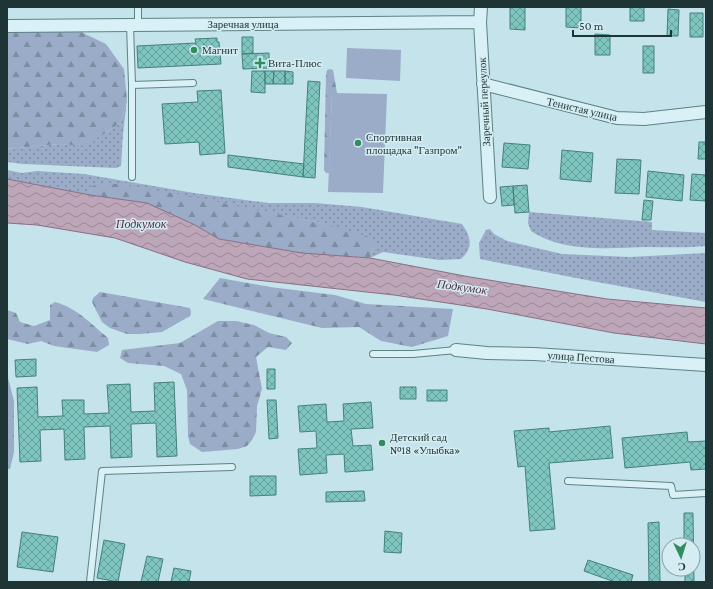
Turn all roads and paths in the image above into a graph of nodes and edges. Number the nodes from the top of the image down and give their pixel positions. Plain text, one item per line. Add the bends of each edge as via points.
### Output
1 (138, 7) edge
2 (481, 7) edge
3 (480, 22) junction
4 (134, 25) junction
5 (7, 26) edge
6 (193, 83) dead end
7 (483, 84) junction
8 (132, 85) junction
9 (706, 112) edge
10 (132, 177) dead end
11 (490, 197) dead end
12 (456, 350) joint
13 (373, 354) dead end
14 (706, 365) edge
15 (232, 467) dead end
16 (568, 481) dead end
17 (706, 493) edge
18 (90, 582) edge

1 - 4 lane
2 - 3 street, Заречный переулок
3 - 4 street, Заречная улица
3 - 7 street, Заречный переулок
4 - 5 street, Заречная улица
4 - 8 lane
6 - 8 lane
7 - 9 street, Тенистая улица via 617,118 644,119
7 - 11 street, Заречный переулок
8 - 10 lane
12 - 13 lane
12 - 14 street, улица Пестова
15 - 18 lane via 102,471
16 - 17 lane via 671,486 673,495

